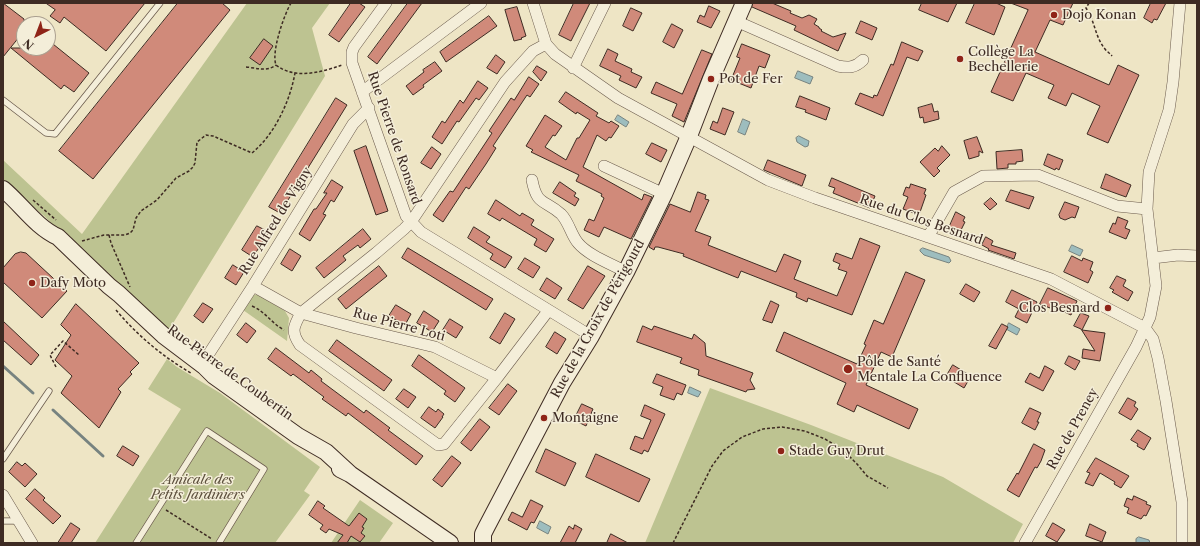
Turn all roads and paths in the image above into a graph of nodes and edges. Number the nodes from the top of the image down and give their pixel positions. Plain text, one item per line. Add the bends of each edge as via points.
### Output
1 (160, 3) edge
2 (291, 3) edge
3 (386, 3) edge
4 (481, 3) edge
5 (533, 3) edge
6 (605, 3) edge
7 (744, 3) edge
8 (1089, 3) edge
9 (1180, 3) edge
10 (736, 21) junction
11 (546, 44) junction
12 (1112, 56) dead end
13 (863, 60) dead end
14 (352, 63) junction
15 (276, 65) junction
16 (246, 67) dead end
17 (573, 68) junction
18 (295, 72) junction
19 (362, 92) junction
20 (3, 100) edge
21 (369, 108) junction
22 (689, 136) junction
23 (604, 166) dead end
24 (532, 180) dead end
25 (8, 194) edge
26 (664, 194) junction
27 (30, 197) dead end
28 (1147, 209) junction
29 (411, 222) junction
30 (58, 230) junction
31 (109, 234) junction
32 (928, 236) junction
33 (78, 242) dead end
34 (1197, 256) edge
35 (1153, 258) junction
36 (626, 272) junction
37 (253, 286) junction
38 (129, 291) dead end
39 (242, 302) junction
40 (548, 311) junction
41 (301, 313) junction
42 (1145, 328) junction
43 (294, 336) junction
44 (591, 336) junction
45 (210, 352) dead end
46 (79, 355) dead end
47 (56, 367) dead end
48 (497, 378) junction
49 (49, 391) dead end
50 (3, 459) edge
51 (888, 488) dead end
52 (3, 494) edge
53 (159, 506) junction
54 (3, 521) edge
55 (19, 521) junction
56 (32, 543) edge
57 (136, 543) edge
58 (219, 543) edge
59 (450, 543) edge
60 (479, 543) edge
61 (673, 543) edge
62 (1025, 543) edge
63 (1182, 543) edge

1 - 20 lane via 55,134 46,133
2 - 15 path via 279,35
3 - 14 street, Rue Pierre de Ronsard via 354,48
4 - 19 street
5 - 11 street
6 - 17 street
7 - 10 street, Rue de la Croix de Périgourd
8 - 12 path via 1086,8 1092,17 1098,37
9 - 28 street, Rue de Preney via 1172,94 1150,172
10 - 13 street via 838,66 858,66
10 - 22 street, Rue de la Croix de Périgourd
11 - 17 street, Rue du Clos Besnard
11 - 29 street via 533,51 505,82
14 - 18 path via 316,72
14 - 19 street, Rue Pierre de Ronsard
15 - 16 path via 266,70
15 - 18 path via 282,70
17 - 22 street, Rue du Clos Besnard via 618,98
18 - 31 path via 290,94 280,117 258,148 252,153 206,135 197,142 193,167 176,178 153,204 141,211 133,230 125,235
19 - 21 street, Rue Pierre de Ronsard
21 - 29 street, Rue Pierre de Ronsard via 403,207
21 - 37 street, Rue Alfred de Vigny via 353,124
22 - 26 street, Rue de la Croix de Périgourd
22 - 32 street, Rue du Clos Besnard via 768,180
23 - 26 street
24 - 36 street via 536,196 562,215 583,248
25 - 30 street, Rue Pierre de Coubertin via 52,234
26 - 36 street, Rue de la Croix de Périgourd
27 - 30 path
28 - 32 street via 1117,206 1038,175 983,176 954,192
28 - 35 street, Rue de Preney
29 - 40 street, Rue Pierre de Ronsard via 421,232
29 - 41 street
30 - 59 street, Rue Pierre de Coubertin via 109,286 134,319 159,343 186,362 214,376 298,436 326,452 350,474
31 - 33 path
31 - 38 path via 130,286
32 - 42 street, Rue du Clos Besnard via 1051,279
34 - 35 street
35 - 42 street, Rue de Preney via 1156,286 1150,317
36 - 44 street, Rue de la Croix de Périgourd
37 - 39 street, Rue Alfred de Vigny
37 - 41 street, Rue Pierre Loti
39 - 43 path via 261,310 274,323
39 - 45 street, Rue Alfred de Vigny
40 - 44 street, Rue Pierre de Ronsard
40 - 48 street
41 - 43 street via 295,323
41 - 48 street, Rue Pierre Loti via 435,347
42 - 62 street, Rue de Preney
42 - 63 street via 1153,339 1167,407 1182,502
43 - 48 street via 300,346 438,446 444,444
44 - 60 street, Rue de la Croix de Périgourd via 562,383
46 - 47 path via 63,341 50,355
49 - 50 lane
51 - 61 path via 867,476 842,449 825,439 805,431 782,427 763,430 742,437 723,451 712,466
52 - 55 street
53 - 57 lane
53 - 58 path
53 - 58 lane via 207,431 264,468
54 - 55 lane
55 - 56 street

